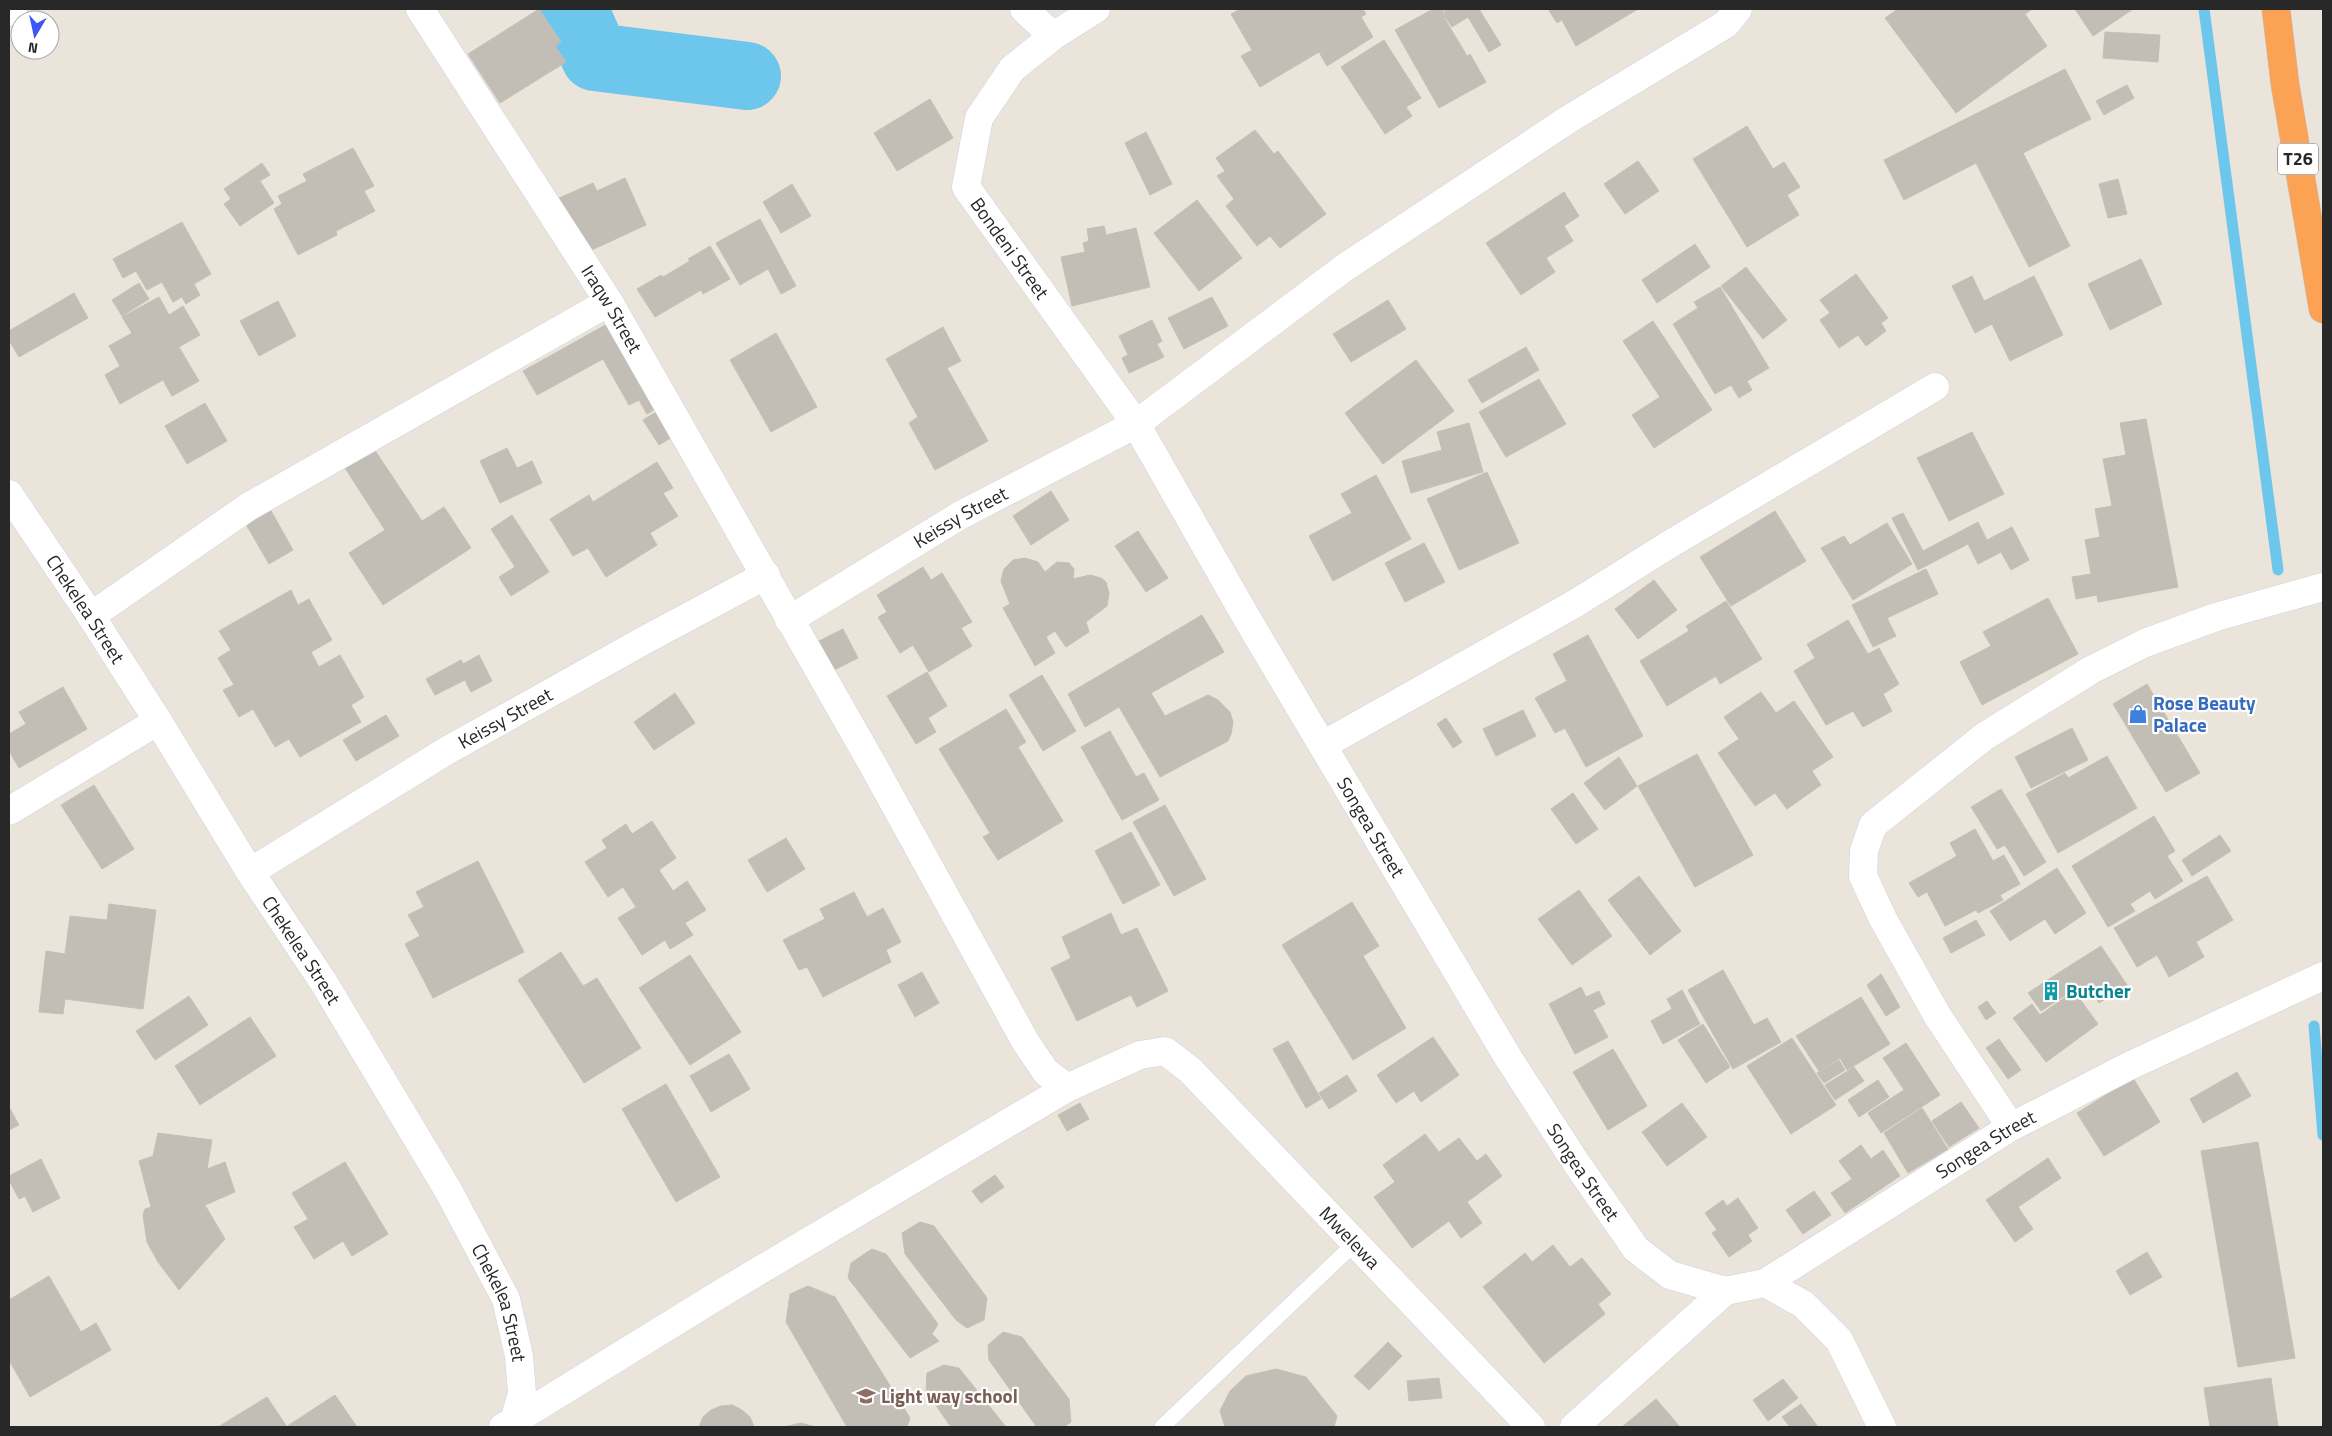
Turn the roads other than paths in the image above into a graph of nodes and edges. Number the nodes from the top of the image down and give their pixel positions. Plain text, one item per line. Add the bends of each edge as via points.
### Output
1 (13, 9) edge
2 (420, 9) edge
3 (1024, 9) edge
4 (1096, 9) edge
5 (1738, 9) edge
6 (2276, 9) edge
7 (9, 12) edge
8 (1053, 36) junction
9 (609, 302) junction
10 (2323, 310) edge
11 (1934, 387) dead end
12 (1136, 424) junction
13 (9, 494) edge
14 (766, 575) junction
15 (2323, 587) edge
16 (91, 616) junction
17 (789, 620) junction
18 (158, 721) junction
19 (1323, 745) junction
20 (9, 811) edge
21 (250, 872) junction
22 (2323, 976) edge
23 (1067, 1088) junction
24 (2011, 1127) junction
25 (1354, 1244) junction
26 (1765, 1283) junction
27 (1725, 1291) junction
28 (508, 1424) edge
29 (1162, 1427) edge
30 (1531, 1427) edge
31 (1574, 1427) edge
32 (1882, 1427) edge

1 - 7 street
2 - 9 street, Iraqw Street
3 - 8 street
4 - 8 street, Bondeni Street
5 - 12 street, Keissy Street via 1726,24 1570,119 1344,268
6 - 10 highway, T26 via 2285,84
8 - 12 street, Bondeni Street via 1012,69 979,118 966,187
9 - 14 street, Iraqw Street
9 - 16 street via 248,506
11 - 19 street via 1576,603
12 - 17 street, Keissy Street via 959,516
12 - 19 street, Songea Street
13 - 16 street, Chekelea Street
14 - 17 street, Iraqw Street
14 - 21 street, Keissy Street via 448,750
15 - 24 street via 2216,617 2145,643 2091,670 1985,736 1873,825 1864,851 1863,876 1883,919 1937,1015
16 - 18 street, Chekelea Street
17 - 23 street, Iraqw Street via 1025,1041 1046,1072
18 - 20 street
18 - 21 street, Chekelea Street
19 - 27 street, Songea Street via 1509,1059 1636,1250 1670,1275
21 - 28 street, Chekelea Street via 324,983 386,1085 448,1190 506,1299 522,1392
22 - 24 street, Songea Street via 2127,1067
23 - 25 street, Mwelewa via 1140,1055 1165,1051 1190,1070
23 - 28 street
24 - 26 street, Songea Street
25 - 29 lane
25 - 30 street, Mwelewa
26 - 27 street, Songea Street
26 - 32 street via 1803,1304 1839,1340
27 - 31 street

